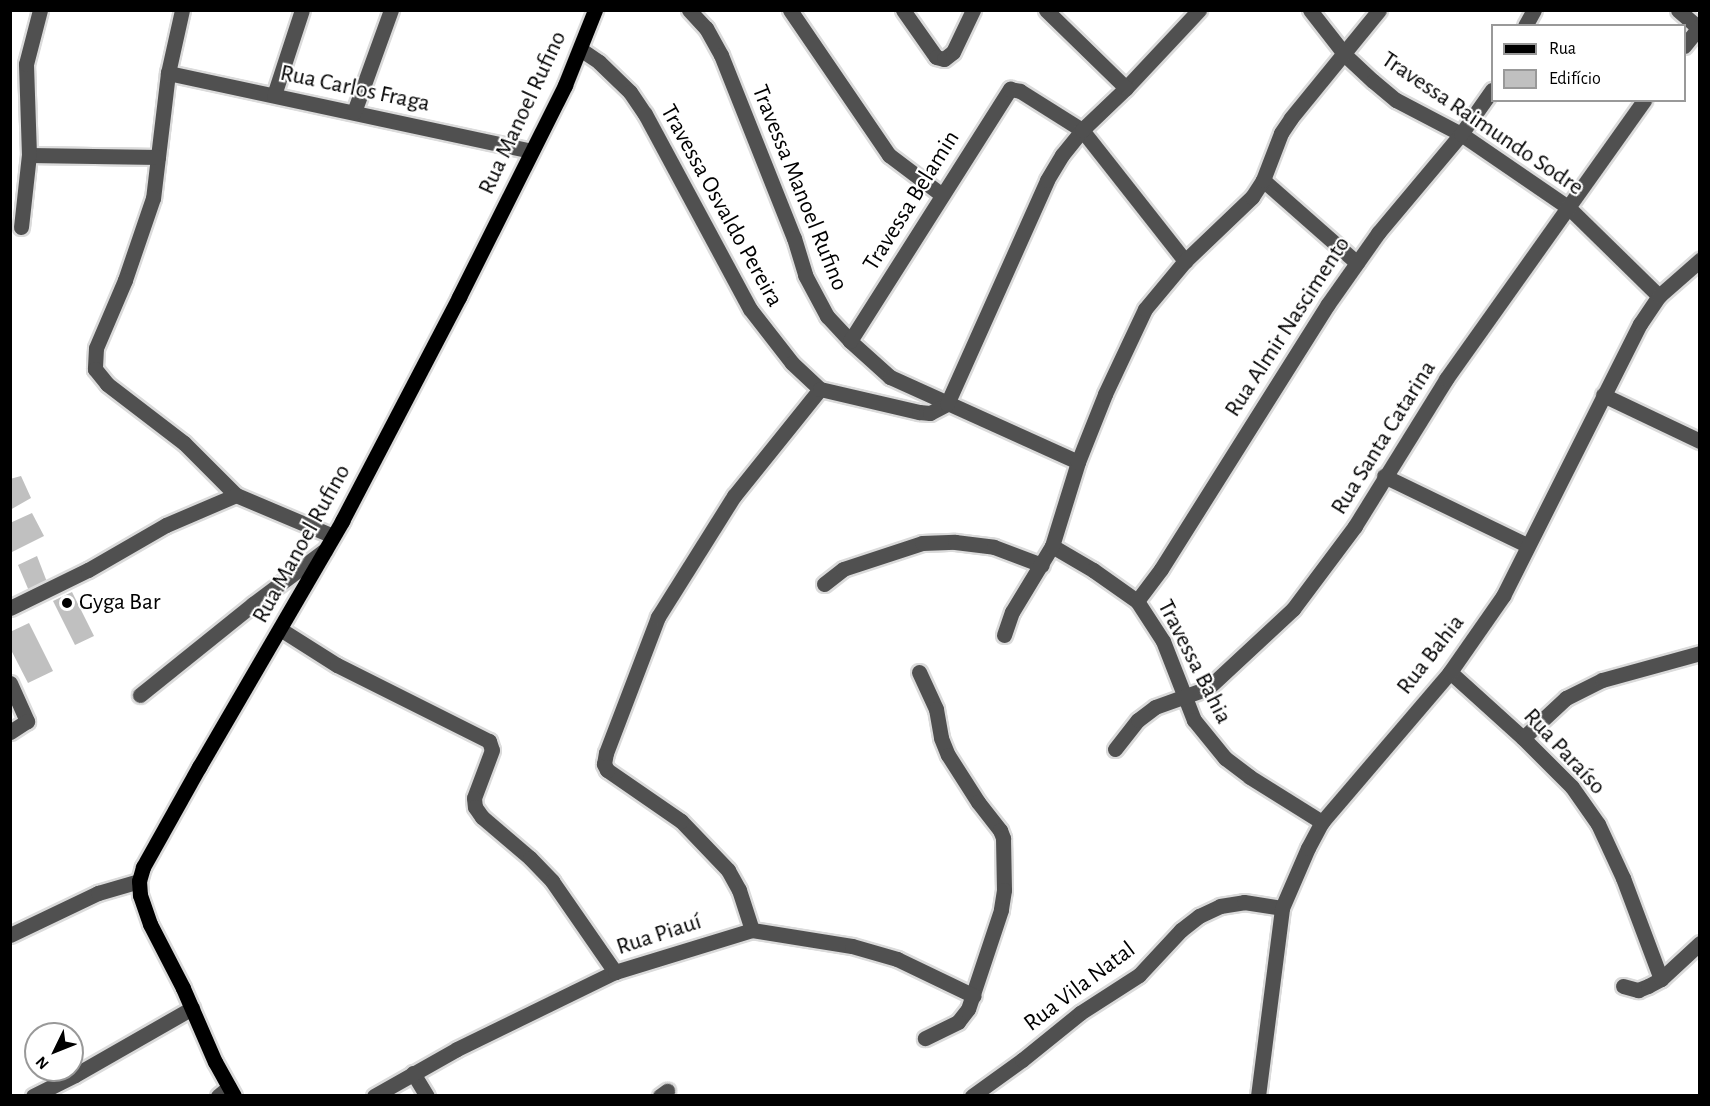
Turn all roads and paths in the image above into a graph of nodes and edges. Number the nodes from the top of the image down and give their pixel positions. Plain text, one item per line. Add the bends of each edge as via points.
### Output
1 (40, 10) edge
2 (182, 10) edge
3 (302, 10) edge
4 (391, 10) edge
5 (595, 10) edge
6 (689, 10) edge
7 (790, 10) edge
8 (903, 10) edge
9 (973, 10) edge
10 (1046, 10) edge
11 (1199, 10) edge
12 (1310, 10) edge
13 (1380, 10) edge
14 (1534, 10) edge
15 (1678, 10) edge
16 (1526, 24) edge
17 (1699, 28) edge
18 (1686, 44) edge
19 (580, 49) junction
20 (1345, 55) junction
21 (168, 73) junction
22 (1126, 88) junction
23 (1491, 91) edge
24 (274, 95) junction
25 (1643, 102) edge
26 (354, 112) junction
27 (1082, 130) junction
28 (1461, 134) junction
29 (531, 151) junction
30 (29, 155) junction
31 (158, 157) junction
32 (1263, 180) junction
33 (942, 195) junction
34 (1569, 208) junction
35 (21, 227) dead end
36 (1700, 260) edge
37 (1185, 261) junction
38 (1357, 263) junction
39 (1659, 296) junction
40 (850, 341) junction
41 (820, 389) junction
42 (1603, 395) junction
43 (947, 404) junction
44 (1700, 441) edge
45 (1078, 462) junction
46 (1384, 476) junction
47 (236, 495) junction
48 (330, 542) junction
49 (1527, 544) junction
50 (1052, 546) junction
51 (1042, 565) junction
52 (824, 584) dead end
53 (1137, 601) junction
54 (10, 608) edge
55 (280, 629) junction
56 (1004, 635) dead end
57 (1700, 653) edge
58 (919, 672) dead end
59 (1450, 672) junction
60 (10, 683) edge
61 (140, 695) dead end
62 (1183, 696) junction
63 (10, 732) edge
64 (1523, 738) junction
65 (1115, 749) dead end
66 (1322, 822) junction
67 (139, 881) junction
68 (1282, 908) junction
69 (752, 930) junction
70 (10, 935) edge
71 (1700, 942) edge
72 (615, 972) junction
73 (1661, 979) junction
74 (1623, 987) dead end
75 (974, 996) junction
76 (192, 1008) junction
77 (926, 1038) dead end
78 (413, 1073) junction
79 (227, 1093) edge
80 (33, 1095) edge
81 (374, 1095) edge
82 (427, 1095) edge
83 (972, 1095) edge
84 (1258, 1095) edge

1 - 30 street via 26,64
2 - 21 street
3 - 24 street
4 - 26 street
5 - 19 main road, Rua Manoel Rufino
6 - 40 street, Travessa Manoel Rufino via 706,28 721,55 805,275 827,316
7 - 33 street via 889,155
8 - 9 street via 936,57 944,60 953,52
10 - 22 street
11 - 22 street
12 - 20 street, Travessa Raimundo Sodre
13 - 20 street
14 - 16 street
15 - 17 street
17 - 18 street
19 - 29 main road, Rua Manoel Rufino
19 - 41 street, Travessa Osvaldo Pereira via 615,76 635,100 750,309 792,363
20 - 28 street, Travessa Raimundo Sodre via 1396,100
20 - 32 street via 1291,117
21 - 24 street, Rua Carlos Fraga
21 - 31 street
22 - 27 street
23 - 28 street, Rua Almir Nascimento
24 - 26 street, Rua Carlos Fraga
25 - 34 street, Rua Santa Catarina
26 - 29 street, Rua Carlos Fraga
27 - 33 street, Travessa Belamin via 1014,88 1005,92
27 - 37 street
27 - 43 street via 1047,180
28 - 34 street, Travessa Raimundo Sodre
28 - 38 street, Rua Almir Nascimento
29 - 48 main road, Rua Manoel Rufino via 454,308
30 - 31 street
30 - 35 street
31 - 47 street via 153,198 96,348 95,369 107,384 184,443
32 - 37 street via 1238,213
32 - 38 street
33 - 40 street, Travessa Belamin
34 - 39 street, Travessa Raimundo Sodre
34 - 46 street, Rua Santa Catarina via 1446,379
36 - 39 street, Rua Bahia
37 - 45 street via 1134,328
38 - 53 street, Rua Almir Nascimento
39 - 42 street, Rua Bahia
40 - 43 street, Travessa Manoel Rufino via 890,377
41 - 43 street via 919,412 930,413
41 - 69 street via 734,496 658,617 603,764 681,821 708,846 739,890
42 - 44 street
42 - 49 street, Rua Bahia
43 - 45 street, Travessa Manoel Rufino
45 - 50 street
46 - 49 street
46 - 62 street, Rua Santa Catarina via 1355,526 1293,609 1208,688
47 - 48 street
47 - 54 street via 166,525 88,570
48 - 55 main road, Rua Manoel Rufino
48 - 61 street
49 - 59 street, Rua Bahia via 1503,596
50 - 51 street
50 - 53 street, Travessa Bahia
51 - 52 street via 994,546 922,543 843,569
51 - 56 street via 1012,612
53 - 62 street, Travessa Bahia via 1163,641
55 - 67 main road, Rua Manoel Rufino via 150,854
55 - 72 street via 337,665 489,741 492,746 474,798 476,807 552,881
57 - 64 street via 1602,680 1566,698
58 - 75 street via 936,709 948,755 1003,838 1001,910
59 - 64 street, Rua Paraíso
59 - 66 street, Rua Bahia
60 - 63 street via 27,721
62 - 65 street, Rua Santa Catarina via 1146,714
62 - 66 street, Travessa Bahia via 1194,720 1225,758
64 - 73 street, Rua Paraíso via 1572,787 1598,824
66 - 68 street, Rua Bahia
67 - 70 street via 98,893
67 - 76 main road via 150,924
68 - 83 street, Rua Vila Natal via 1244,902 1220,906 1199,916 1139,975 1080,1013
68 - 84 street, Rua Bahia
69 - 72 street, Rua Piauí
69 - 75 street, Rua Piauí via 852,946 897,959
71 - 73 street
72 - 78 street, Rua Piauí
73 - 74 street via 1638,990
75 - 77 street via 958,1022
76 - 79 main road
76 - 80 street
78 - 81 street, Rua Piauí
78 - 82 street

